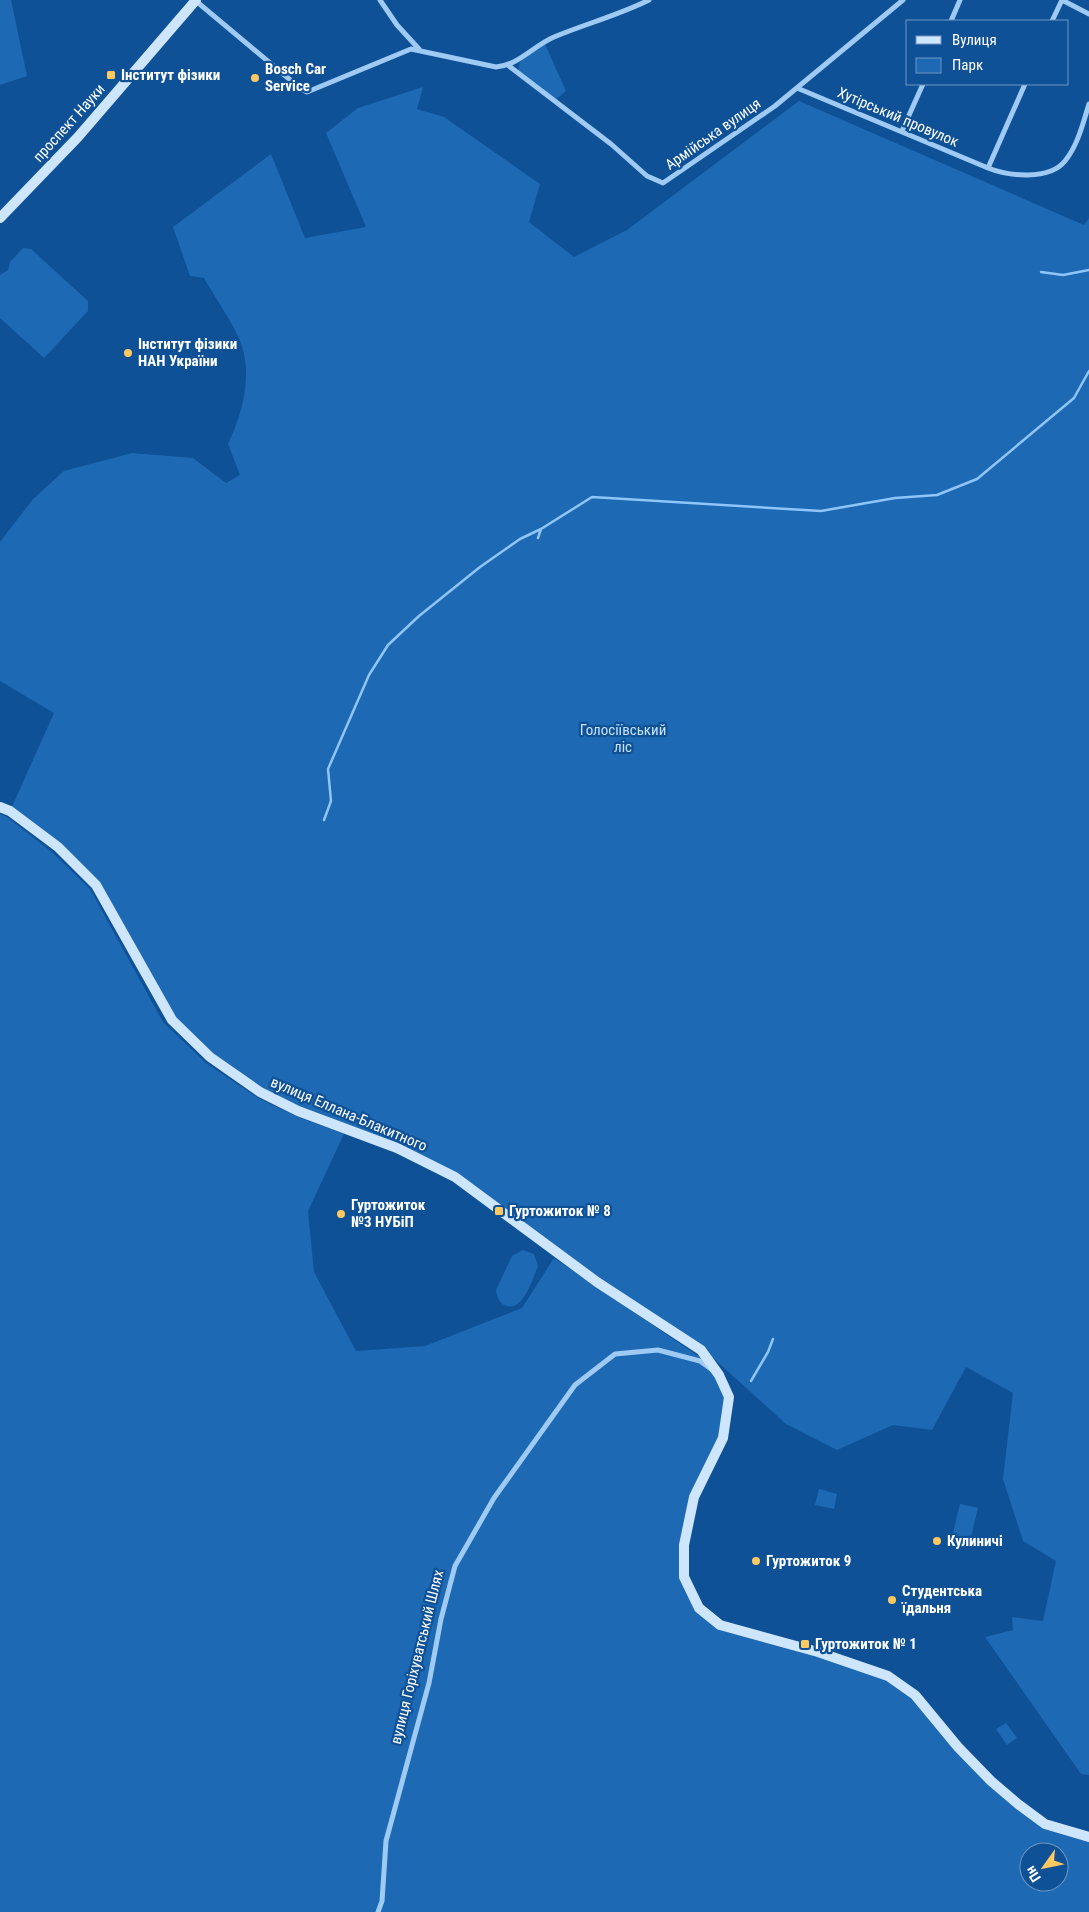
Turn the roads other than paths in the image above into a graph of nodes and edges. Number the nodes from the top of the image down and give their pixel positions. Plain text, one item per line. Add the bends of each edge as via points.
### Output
1 (196, 0) edge
2 (380, 0) edge
3 (649, 0) edge
4 (903, 0) edge
5 (960, 0) edge
6 (1062, 0) edge
7 (1089, 14) edge
8 (951, 20) edge
9 (1052, 20) edge
10 (419, 49) junction
11 (509, 66) junction
12 (923, 85) edge
13 (1025, 85) edge
14 (797, 88) junction
15 (1089, 104) edge
16 (902, 131) junction
17 (988, 168) junction
18 (0, 218) edge
19 (0, 807) edge
20 (719, 1375) junction
21 (1089, 1837) edge
22 (378, 1912) edge

1 - 10 street via 307,92 390,57
1 - 18 street, проспект Науки via 78,137
2 - 10 street
3 - 11 street via 554,38
4 - 14 street, Армійська вулиця
5 - 8 street
6 - 7 street
6 - 9 street
10 - 11 street via 437,56 496,67
11 - 14 street, Армійська вулиця via 611,144 647,176 663,183 746,128
12 - 16 street
13 - 17 street
14 - 16 street, Хутірський провулок
15 - 17 street, Хутірський провулок via 1080,134 1064,162 1050,171 1012,174
16 - 17 street, Хутірський провулок
19 - 20 street, вулиця Еллана-Блакитного via 58,847 96,885 172,1020 210,1057 260,1092 298,1112 397,1148 455,1177 597,1282 700,1350
20 - 21 street via 729,1397 723,1438 694,1498 684,1545 684,1577 699,1608 720,1625 818,1652 888,1676 915,1695 991,1781 1018,1804 1045,1824
20 - 22 street, вулиця Горіхуватський Шлях via 700,1361 658,1350 615,1354 575,1385 494,1498 455,1566 429,1683 386,1841 382,1900

